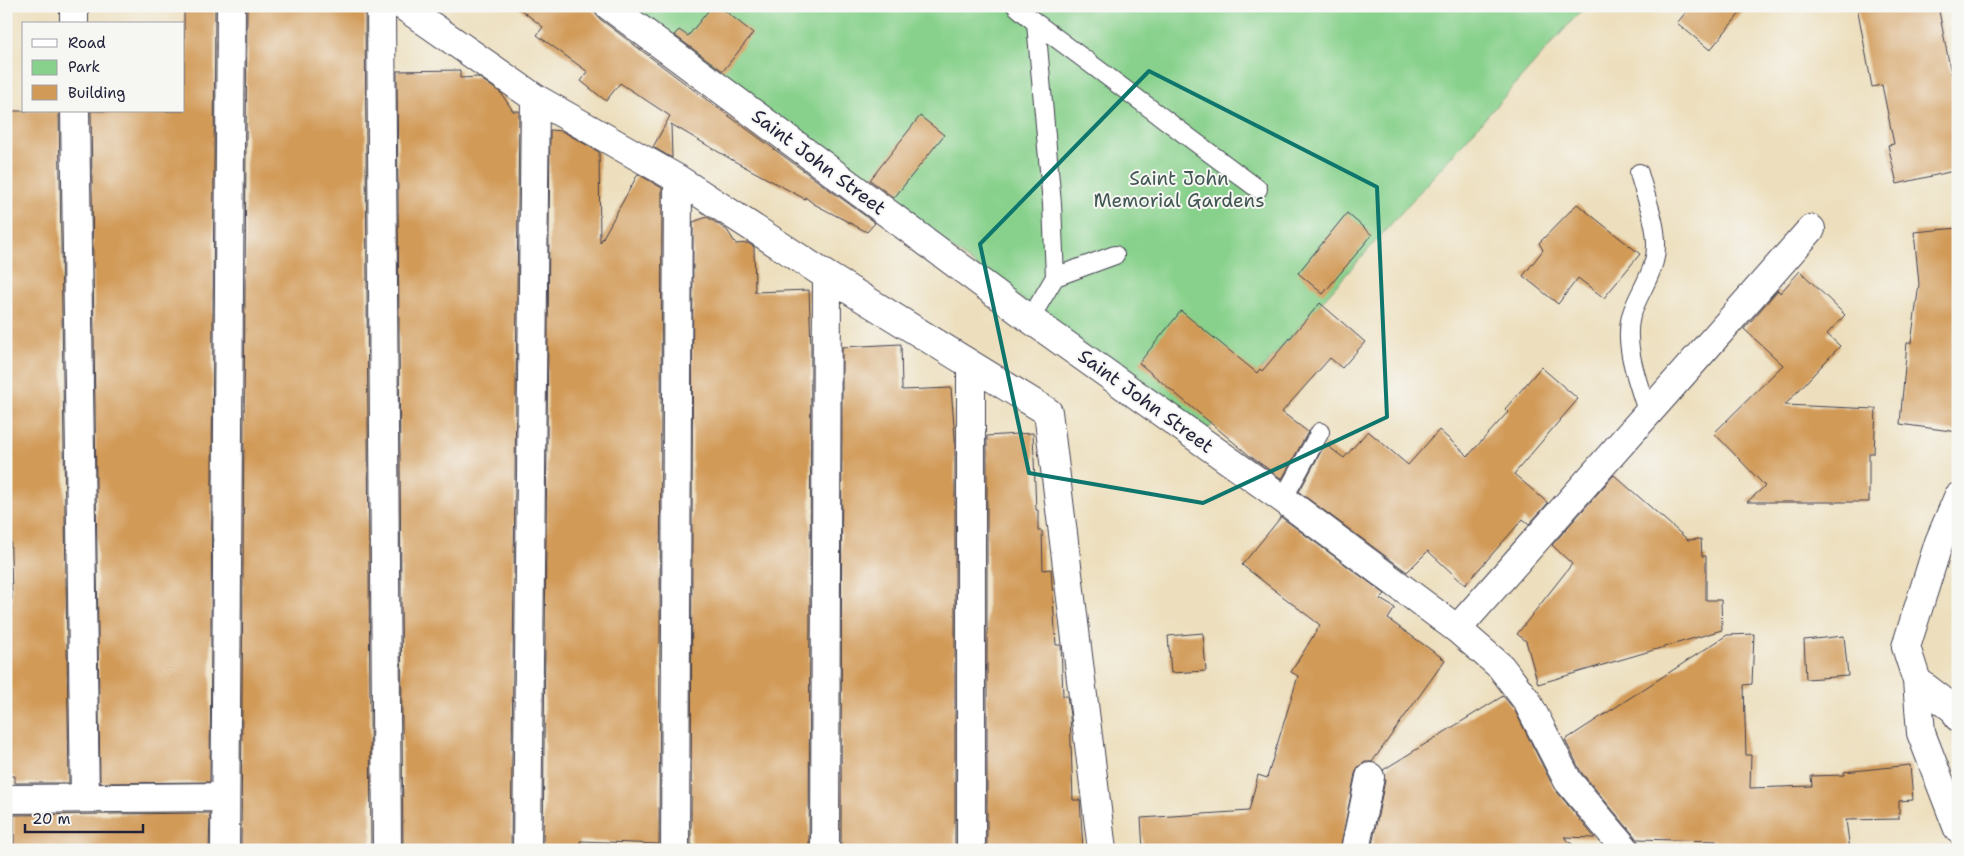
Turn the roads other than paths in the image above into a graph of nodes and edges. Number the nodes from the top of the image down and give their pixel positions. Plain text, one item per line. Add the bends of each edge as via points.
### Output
1 (74, 6) edge
2 (231, 6) edge
3 (381, 6) edge
4 (403, 6) edge
5 (609, 6) edge
6 (1016, 6) edge
7 (74, 22) edge
8 (1036, 23) junction
9 (535, 98) junction
10 (75, 112) edge
11 (1639, 173) dead end
12 (678, 179) junction
13 (1258, 189) dead end
14 (1811, 228) dead end
15 (1115, 255) dead end
16 (827, 276) junction
17 (1055, 277) junction
18 (1030, 319) junction
19 (971, 366) junction
20 (1648, 414) junction
21 (1320, 432) dead end
22 (1958, 497) edge
23 (1282, 499) junction
24 (1948, 538) edge
25 (1457, 629) junction
26 (1917, 681) junction
27 (1958, 717) edge
28 (1370, 777) dead end
29 (225, 797) junction
30 (6, 798) edge
31 (85, 798) junction
32 (1958, 829) edge
33 (225, 850) edge
34 (387, 850) edge
35 (527, 850) edge
36 (675, 850) edge
37 (826, 850) edge
38 (972, 850) edge
39 (1102, 850) edge
40 (1355, 850) edge
41 (1626, 850) edge

1 - 7 street
2 - 29 street
3 - 34 street
4 - 9 street
5 - 18 street, Saint John Street
6 - 8 lane
8 - 13 lane
8 - 17 lane
9 - 12 street
9 - 35 street
10 - 31 street
11 - 20 lane via 1656,245 1649,278 1631,317 1630,360
12 - 16 street
12 - 36 street
14 - 20 street
15 - 17 lane
16 - 19 street
16 - 37 street
17 - 18 lane
18 - 23 street, Saint John Street
19 - 38 street
19 - 39 street via 1048,412
20 - 25 street
21 - 23 lane
22 - 24 street
23 - 25 street, Saint John Street
24 - 26 street via 1906,647
25 - 41 street, Saint John Street via 1501,667 1527,701 1568,781
26 - 27 street via 1955,710
26 - 32 street via 1921,733
28 - 40 street
29 - 31 street
29 - 33 street
30 - 31 street

